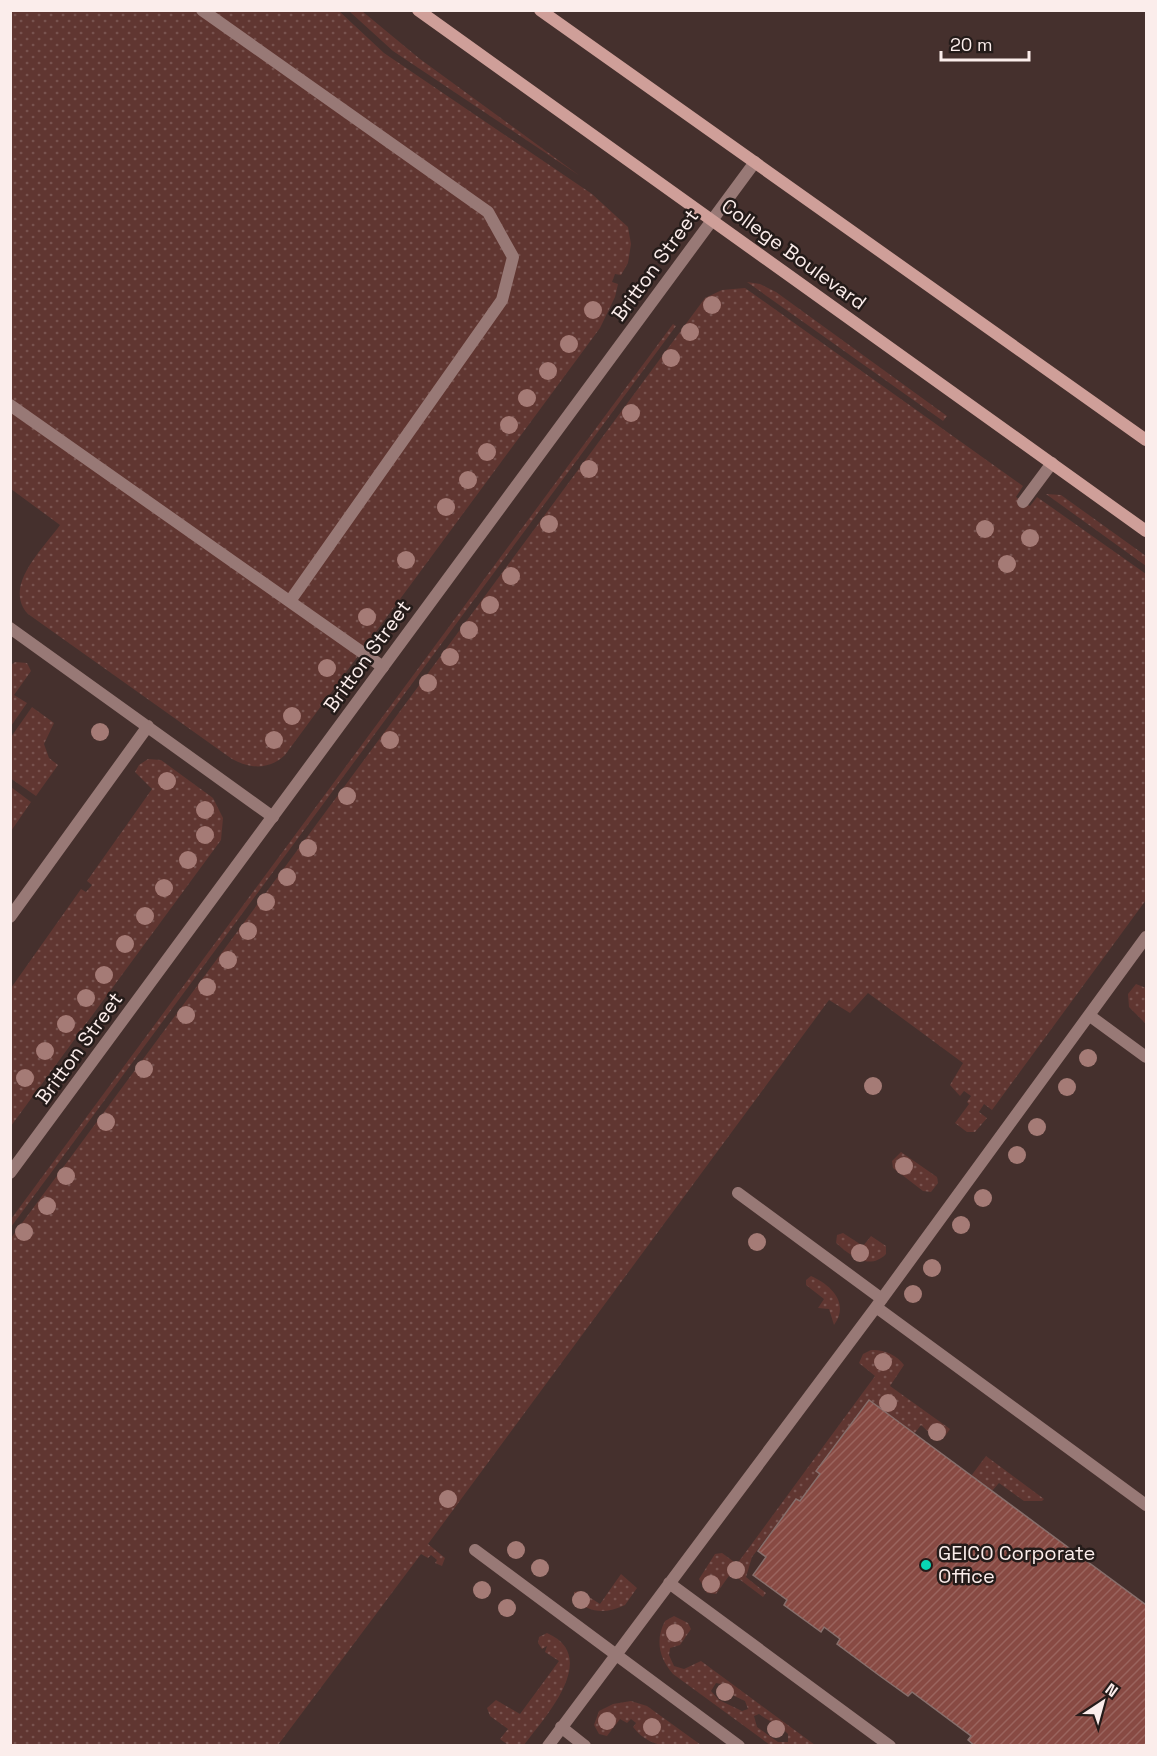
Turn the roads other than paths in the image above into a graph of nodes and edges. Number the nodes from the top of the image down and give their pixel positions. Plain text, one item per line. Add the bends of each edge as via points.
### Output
1 (202, 10) edge
2 (418, 10) edge
3 (540, 10) edge
4 (755, 162) junction
5 (713, 219) junction
6 (10, 405) edge
7 (1146, 440) edge
8 (1052, 463) junction
9 (1023, 502) dead end
10 (1146, 531) edge
11 (290, 601) junction
12 (10, 628) edge
13 (383, 667) junction
14 (148, 726) junction
15 (273, 817) junction
16 (10, 917) edge
17 (1146, 937) edge
18 (1090, 1016) junction
19 (1146, 1057) edge
20 (10, 1173) edge
21 (738, 1193) dead end
22 (879, 1303) junction
23 (1146, 1505) edge
24 (475, 1550) dead end
25 (669, 1583) junction
26 (615, 1653) junction
27 (561, 1728) junction
28 (548, 1746) edge
29 (585, 1746) edge
30 (740, 1746) edge
31 (890, 1746) edge

1 - 11 street via 488,212 513,257 502,300
2 - 5 main road, College Boulevard
3 - 4 main road
4 - 5 street, Britton Street
4 - 7 main road
5 - 8 main road, College Boulevard
5 - 13 street, Britton Street
6 - 11 street
8 - 9 street
8 - 10 main road, College Boulevard
11 - 13 street
12 - 14 street
13 - 15 street, Britton Street
14 - 15 street
14 - 16 street
15 - 20 street, Britton Street
17 - 18 street
18 - 19 street
18 - 22 street
21 - 22 street
22 - 23 street
22 - 25 street
24 - 26 street
25 - 26 street
25 - 31 street
26 - 27 street
26 - 30 street
27 - 28 street
27 - 29 street

